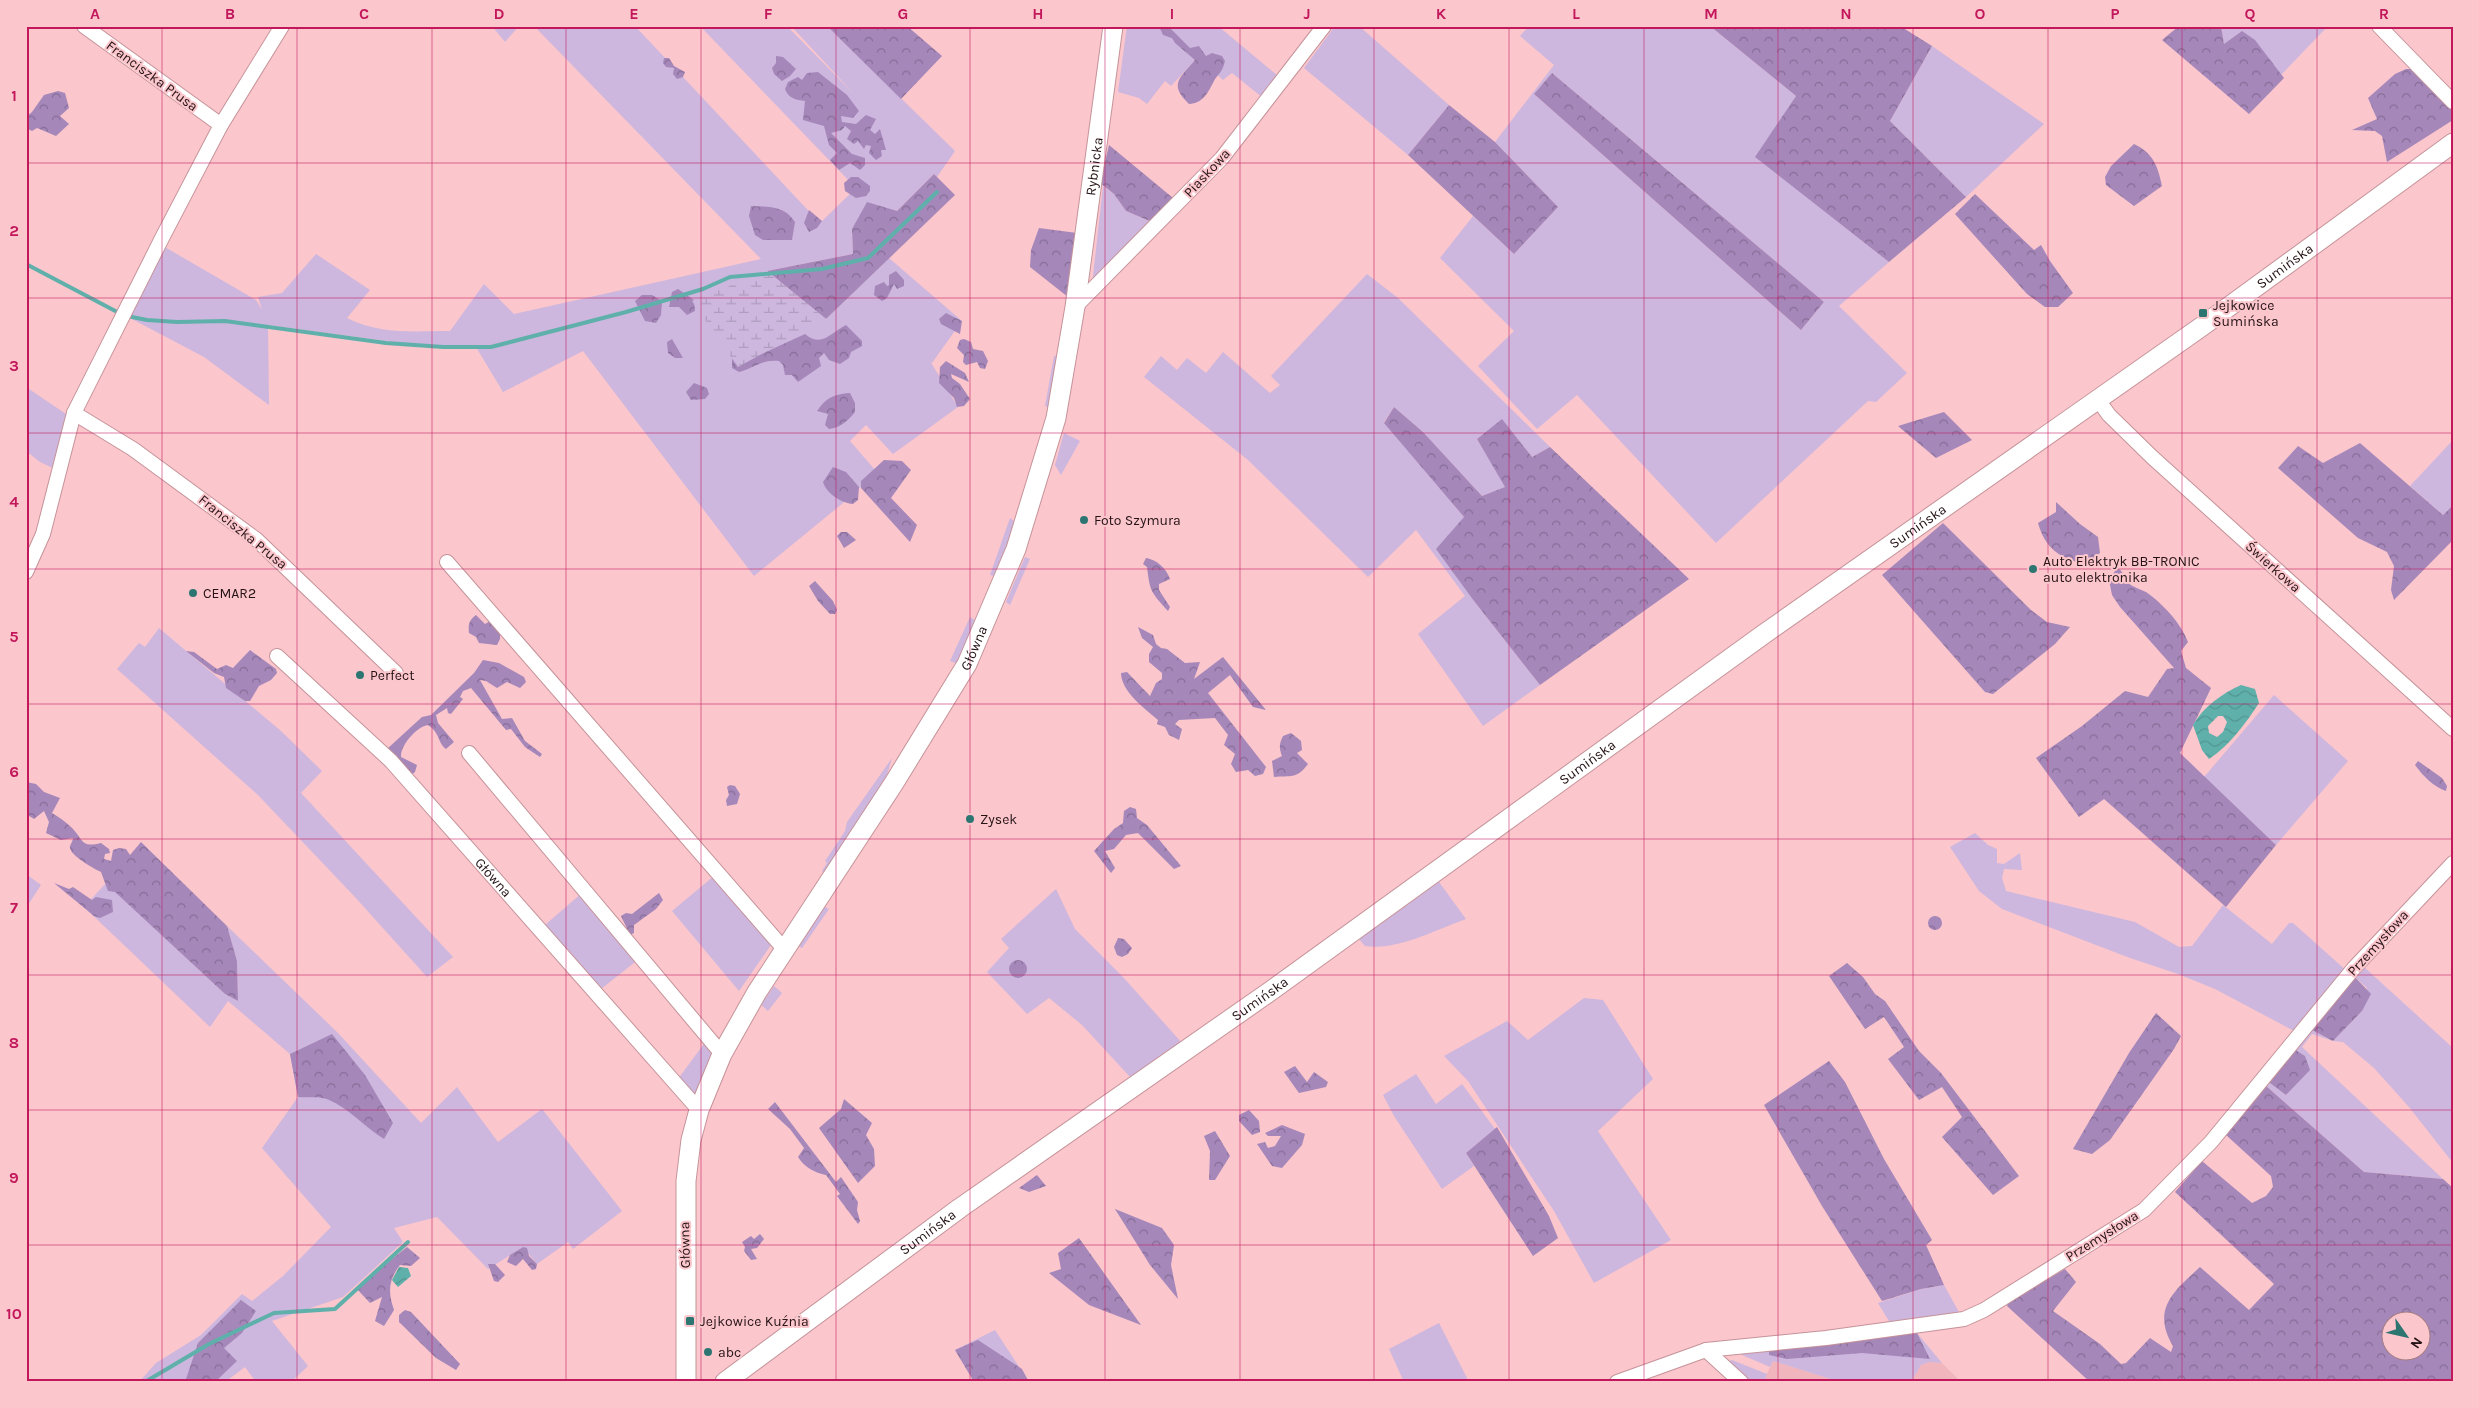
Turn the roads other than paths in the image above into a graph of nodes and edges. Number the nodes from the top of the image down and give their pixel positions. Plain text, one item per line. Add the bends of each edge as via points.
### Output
1 (84, 26) edge
2 (282, 26) edge
3 (1113, 26) edge
4 (1324, 26) edge
5 (2379, 26) edge
6 (2453, 102) edge
7 (221, 125) junction
8 (2453, 143) edge
9 (1075, 307) junction
10 (2098, 400) junction
11 (74, 413) junction
12 (447, 562) dead end
13 (26, 572) edge
14 (276, 656) dead end
15 (396, 672) dead end
16 (2453, 729) edge
17 (469, 753) dead end
18 (2453, 863) edge
19 (784, 949) junction
20 (722, 1054) junction
21 (699, 1110) junction
22 (1706, 1350) junction
23 (686, 1382) edge
24 (725, 1382) edge
25 (1617, 1382) edge
26 (1741, 1382) edge

1 - 7 street, Franciszka Prusa
2 - 7 street
3 - 9 street, Rybnicka
4 - 9 street, Piaskowa via 1222,158
5 - 6 street
7 - 11 street
8 - 10 street, Sumińska
9 - 19 street, Główna via 1054,423 1016,549 978,642 944,704
10 - 16 street, Świerkowa via 2152,457
10 - 24 street, Sumińska via 1772,629 1272,990 960,1208
11 - 13 street via 43,534
11 - 15 street, Franciszka Prusa via 133,449 257,540
12 - 19 street
14 - 21 street, Główna via 391,761
17 - 20 street
18 - 22 street, Przemysłowa via 2354,968 2211,1142 2144,1210 1984,1310 1964,1318
19 - 20 street, Główna
20 - 21 street, Główna
21 - 23 street, Główna via 686,1181
22 - 25 street, Przemysłowa
22 - 26 street

